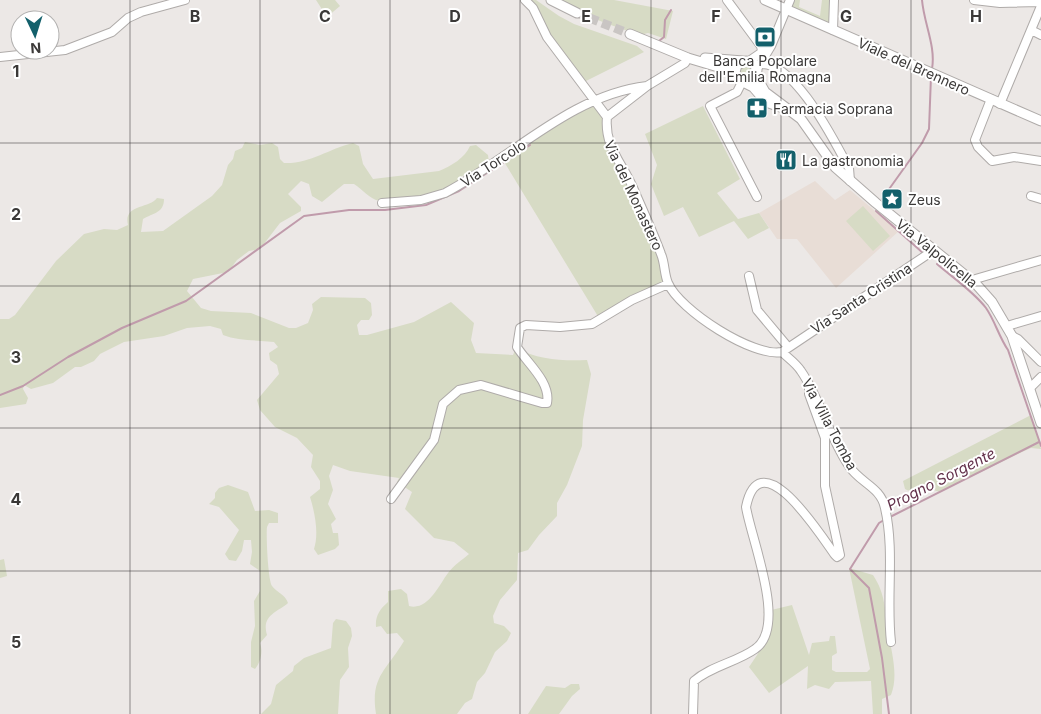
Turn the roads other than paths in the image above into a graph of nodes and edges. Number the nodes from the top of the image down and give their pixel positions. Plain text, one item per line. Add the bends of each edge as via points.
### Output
1 (185, 0) edge
2 (525, 0) edge
3 (550, 0) edge
4 (727, 0) edge
5 (765, 0) edge
6 (790, 0) edge
7 (834, 0) edge
8 (974, 0) edge
9 (1041, 2) edge
10 (1041, 6) edge
11 (787, 11) junction
12 (577, 13) tunnel mouth
13 (833, 30) junction
14 (1031, 30) junction
15 (630, 34) tunnel mouth
16 (1041, 35) edge
17 (771, 46) junction
18 (762, 51) junction
19 (0, 57) edge
20 (692, 58) junction
21 (746, 61) junction
22 (775, 66) junction
23 (758, 70) junction
24 (735, 72) junction
25 (743, 82) junction
26 (647, 86) junction
27 (595, 99) junction
28 (991, 99) junction
29 (1000, 104) junction
30 (790, 110) junction
31 (607, 117) junction
32 (1041, 121) edge
33 (1041, 161) edge
34 (850, 181) junction
35 (1031, 196) dead end
36 (756, 197) dead end
37 (1041, 199) edge
38 (382, 203) dead end
39 (934, 250) junction
40 (1041, 260) edge
41 (749, 276) dead end
42 (972, 280) junction
43 (668, 284) junction
44 (1041, 316) edge
45 (1007, 326) junction
46 (1012, 336) junction
47 (782, 351) junction
48 (1041, 362) edge
49 (1041, 377) edge
50 (809, 386) junction
51 (1030, 388) junction
52 (1041, 423) edge
53 (391, 499) dead end
54 (891, 642) dead end
55 (693, 714) edge

1 - 19 street via 142,12 128,18 112,32 65,50
2 - 27 street via 534,8 547,37
3 - 12 main road
4 - 18 street
5 - 11 main road, Viale del Brennero
6 - 11 street
7 - 13 street
8 - 9 street
10 - 14 street
11 - 13 main road, Viale del Brennero
11 - 17 street
13 - 28 main road, Viale del Brennero
14 - 16 street
14 - 29 street
15 - 20 main road
17 - 18 street
17 - 22 street
17 - 23 street
18 - 21 street
20 - 21 main road
20 - 24 main road
20 - 26 street
21 - 23 main road
21 - 24 main road via 737,65
22 - 23 street
22 - 34 street via 795,84 822,123 849,168
23 - 25 main road via 751,81
23 - 30 main road, Via Valpolicella via 765,92
24 - 25 main road
25 - 30 main road via 753,87 766,102
25 - 36 street via 737,92 710,106
26 - 27 street, Via Torcolo
26 - 31 street
27 - 31 street
27 - 38 street, Via Torcolo via 445,193 421,200
28 - 29 main road, Viale del Brennero
28 - 33 street via 975,140 978,146 992,161 1014,157
29 - 32 main road, Viale del Brennero
30 - 34 main road, Via Valpolicella via 810,128 835,167
31 - 43 street, Via del Monastero via 607,141 631,184 662,256
34 - 39 main road, Via Valpolicella
35 - 37 street
39 - 42 main road, Via Valpolicella
39 - 47 street, Via Santa Cristina
40 - 42 street
41 - 47 street via 758,310
42 - 45 main road, Via Valpolicella via 992,302
43 - 47 street, Via del Monastero via 681,300 719,331 742,342
43 - 53 street via 632,300 592,324 560,328 526,325 520,328 517,347 545,387 547,403 480,385 459,390 443,404 434,440
44 - 45 street
45 - 46 main road, Via Valpolicella
46 - 48 street via 1018,338
46 - 51 main road, Via Valpolicella
47 - 50 street, Via Villa Tomba via 800,369
49 - 51 street
50 - 54 street, Via Villa Tomba via 849,467 877,490 885,507 889,534
50 - 55 street via 825,438 825,486 840,555 835,555 798,504 782,489 767,484 752,490 746,507 767,587 768,624 762,642 754,650 694,681
51 - 52 main road, Via Valpolicella

